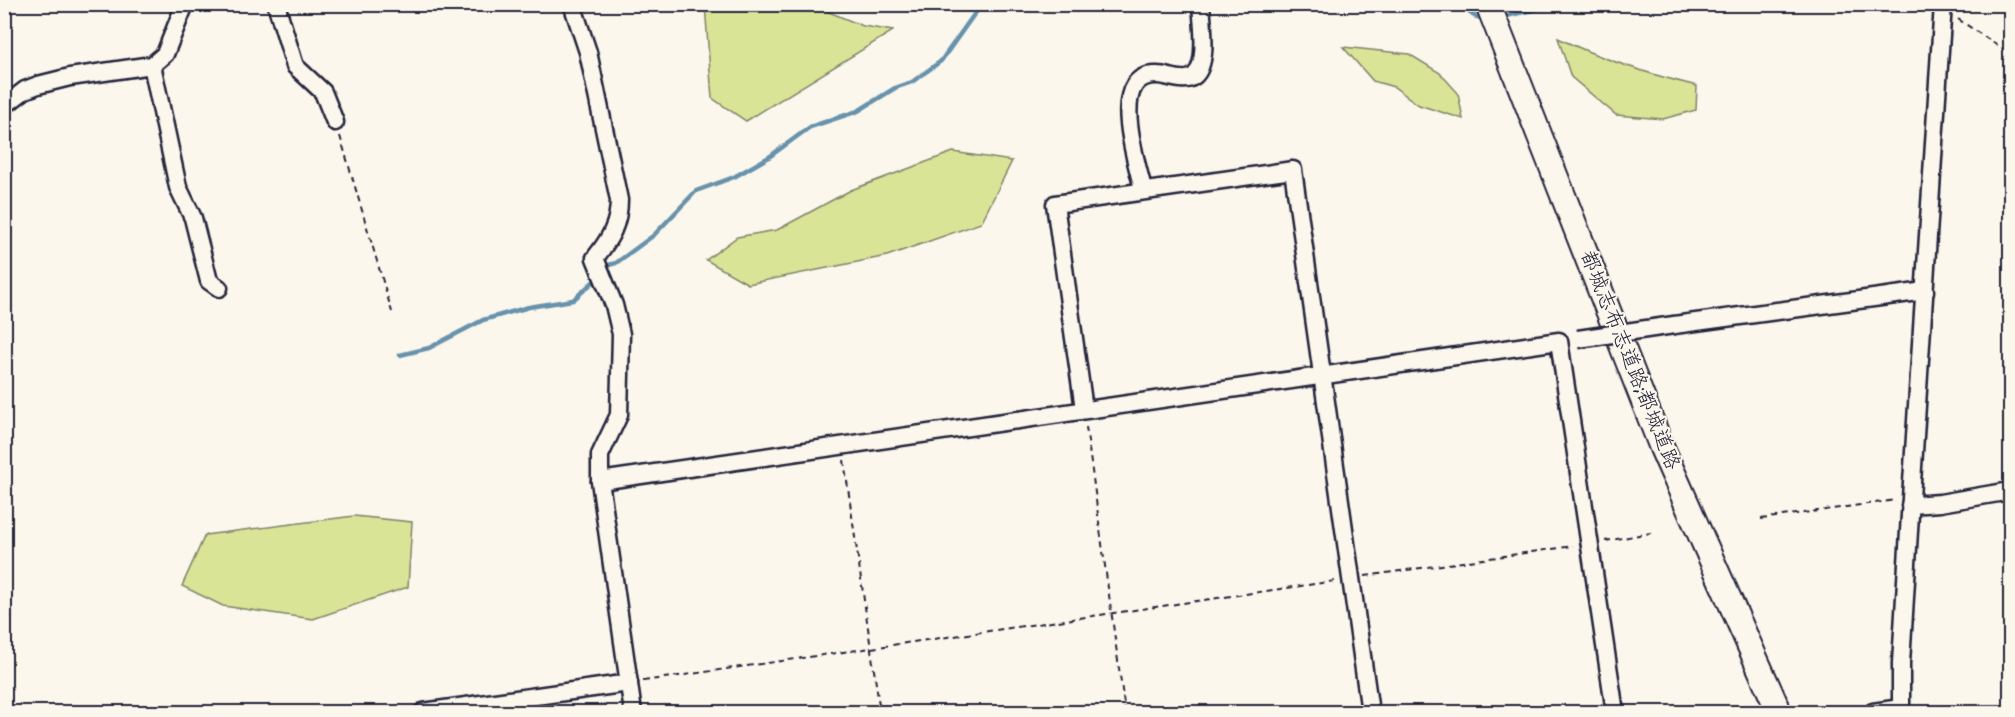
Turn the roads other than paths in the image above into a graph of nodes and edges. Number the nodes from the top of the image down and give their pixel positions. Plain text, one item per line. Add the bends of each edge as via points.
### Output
1 (185, 4) edge
2 (276, 4) edge
3 (572, 4) edge
4 (1201, 4) edge
5 (1488, 4) edge
6 (1943, 8) edge
7 (152, 65) junction
8 (4, 106) edge
9 (335, 122) road end
10 (1143, 189) junction
11 (219, 288) dead end
12 (1925, 291) junction
13 (1559, 341) junction
14 (1322, 374) junction
15 (1084, 409) junction
16 (600, 481) junction
17 (2010, 491) edge
18 (1910, 501) junction
19 (629, 683) junction
20 (1901, 710) edge
21 (423, 712) edge
22 (633, 712) edge
23 (1371, 712) edge
24 (1615, 712) edge
25 (1779, 712) edge
26 (1873, 712) edge

1 - 7 street via 165,54
2 - 9 street via 295,66 323,92
3 - 16 street via 588,52 619,200 619,215 611,238 595,258 621,334 620,415 600,455
4 - 10 street via 1203,52 1194,77 1147,75 1136,82 1128,97 1127,117
5 - 25 highway, 都城志布志道路;都城道路 via 1662,448
6 - 12 street
7 - 8 street via 38,85
7 - 11 street via 178,187 193,218 209,281
10 - 14 street via 1293,170
10 - 15 street via 1055,204
12 - 13 street, bridge
12 - 18 street
13 - 14 street
13 - 24 street
14 - 15 street
14 - 23 street
15 - 16 street
16 - 19 street
17 - 18 street via 1940,503
18 - 20 street
19 - 21 street
19 - 22 street
20 - 26 street

